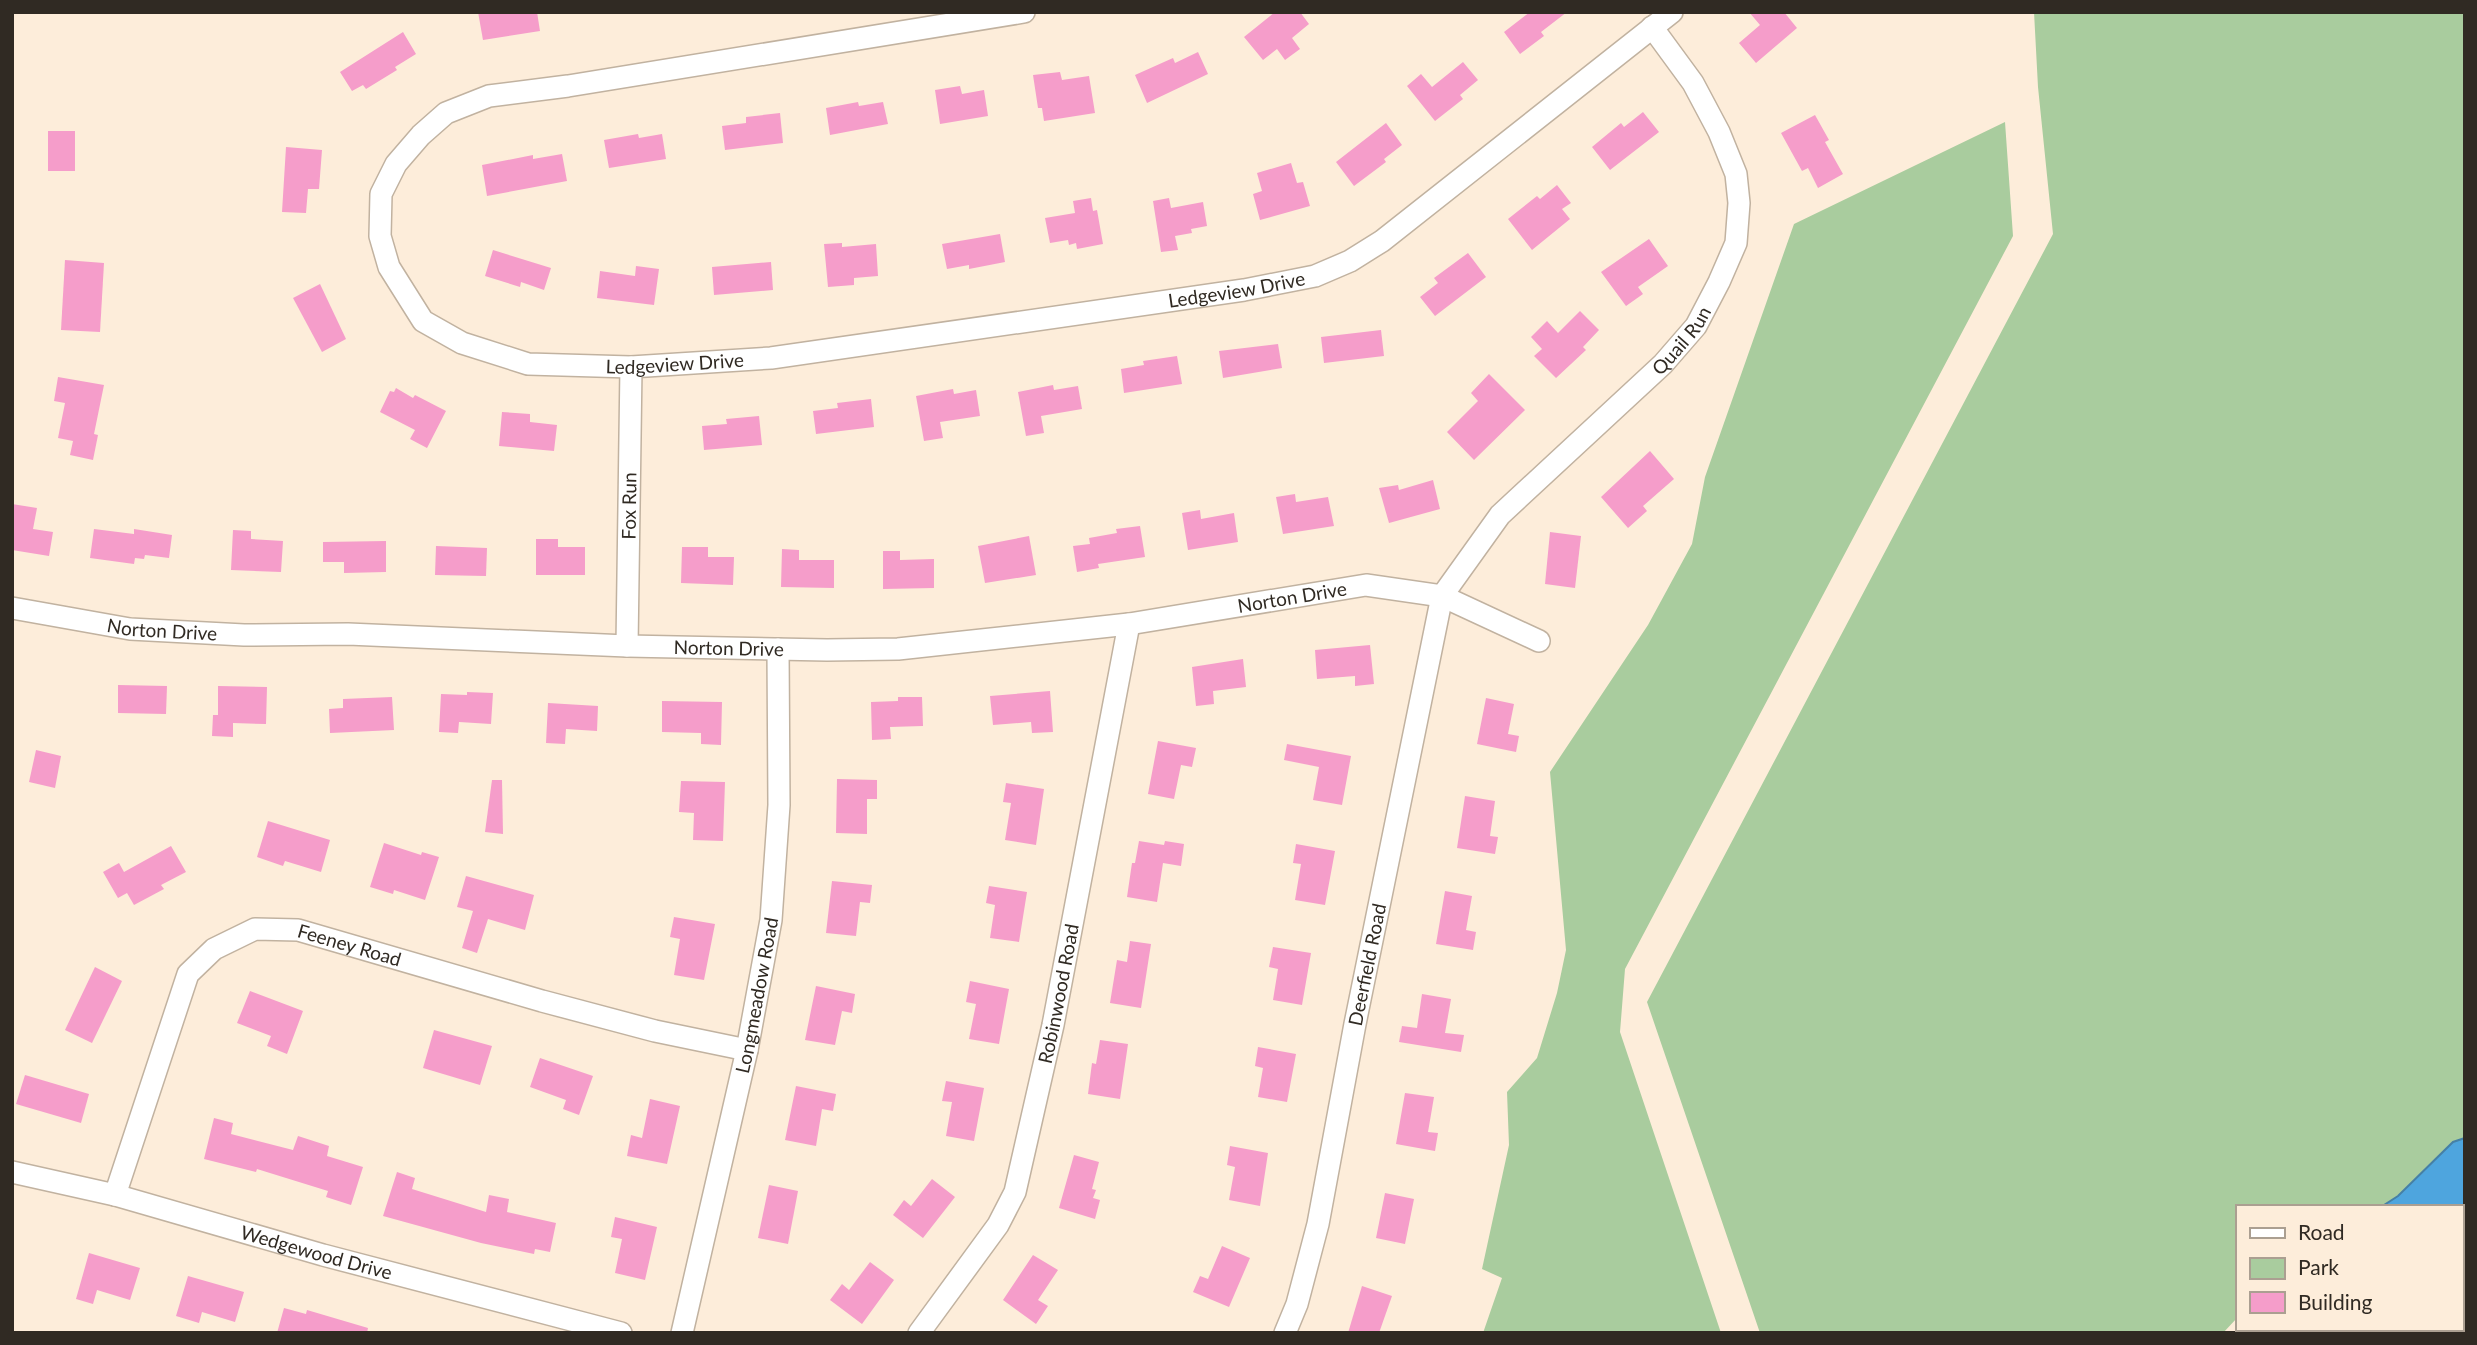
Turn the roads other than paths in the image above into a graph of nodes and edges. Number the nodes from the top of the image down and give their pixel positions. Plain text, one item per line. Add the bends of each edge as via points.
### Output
1 (1024, 12) edge
2 (1672, 12) edge
3 (888, 22) edge
4 (1652, 27) junction
5 (631, 368) junction
6 (1442, 596) junction
7 (12, 608) edge
8 (1129, 624) junction
9 (1539, 641) dead end
10 (627, 646) junction
11 (778, 649) junction
12 (747, 1050) junction
13 (12, 1172) edge
14 (115, 1195) junction
15 (621, 1333) edge
16 (682, 1333) edge
17 (919, 1333) edge
18 (1285, 1333) edge

1 - 3 street, Ledgeview Drive
2 - 4 street, Ledgeview Drive
3 - 5 street, Ledgeview Drive via 568,86 489,96 446,113 396,164 382,194 380,236 389,267 423,321 462,344 528,364
4 - 5 street, Ledgeview Drive via 1382,241 1315,276 771,358
4 - 6 street, Quail Run via 1693,83 1736,174 1736,243 1696,326 1663,364 1500,515
5 - 10 street, Fox Run
6 - 8 street, Norton Drive via 1366,585
6 - 9 street, Norton Drive
6 - 18 street, Deerfield Road via 1318,1224
7 - 10 street, Norton Drive via 130,629
8 - 11 street, Norton Drive via 898,649
8 - 17 street, Robinwood Road via 1054,1025 1015,1192 998,1225
10 - 11 street, Norton Drive
11 - 12 street, Longmeadow Road via 779,805 771,920
12 - 14 street, Feeney Road via 542,1001 298,930 255,929 214,949 188,974
12 - 16 street, Longmeadow Road
13 - 14 street, Wedgewood Drive
14 - 15 street, Wedgewood Drive

